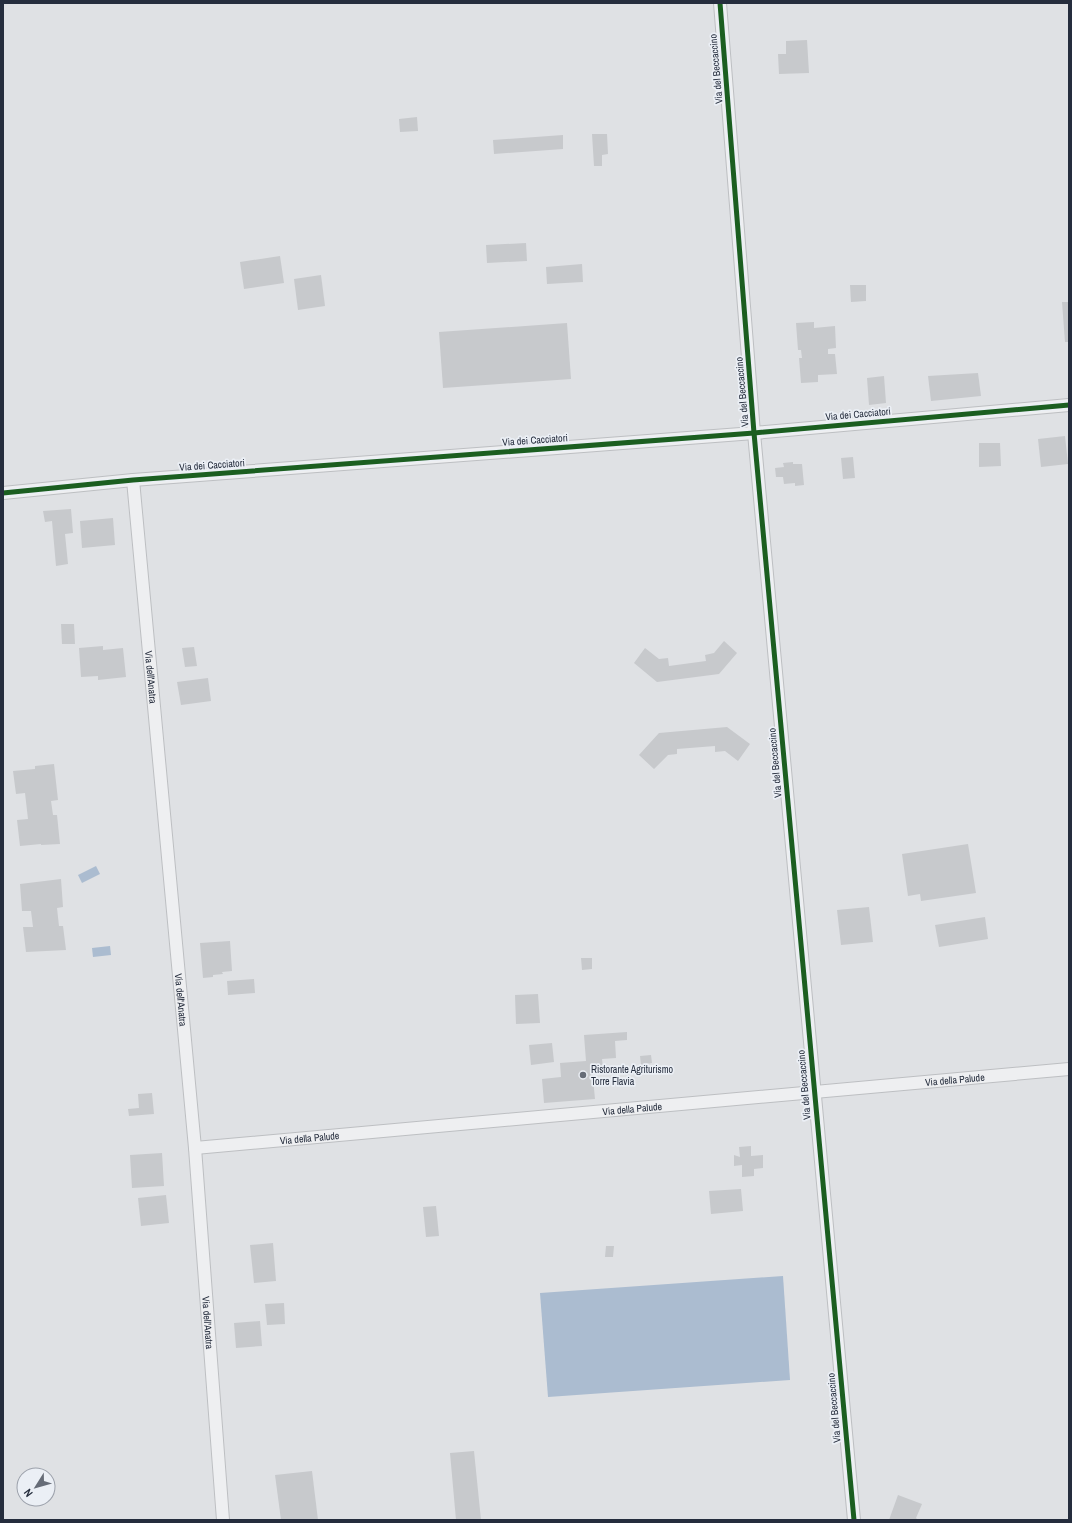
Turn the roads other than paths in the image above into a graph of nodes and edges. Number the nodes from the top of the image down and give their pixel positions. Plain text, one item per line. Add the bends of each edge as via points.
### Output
1 (720, 3) edge
2 (1069, 404) edge
3 (754, 433) junction
4 (133, 480) junction
5 (3, 493) edge
6 (1069, 1069) edge
7 (814, 1092) junction
8 (195, 1148) junction
9 (223, 1520) edge
10 (854, 1520) edge

1 - 3 street, Via del Beccaccino
2 - 3 street, Via dei Cacciatori
3 - 4 street, Via dei Cacciatori
3 - 7 street, Via del Beccaccino
4 - 5 street, Via dei Cacciatori
4 - 8 street, Via dell'Anatra
6 - 7 street, Via della Palude
7 - 8 street, Via della Palude
7 - 10 street, Via del Beccaccino
8 - 9 street, Via dell'Anatra

